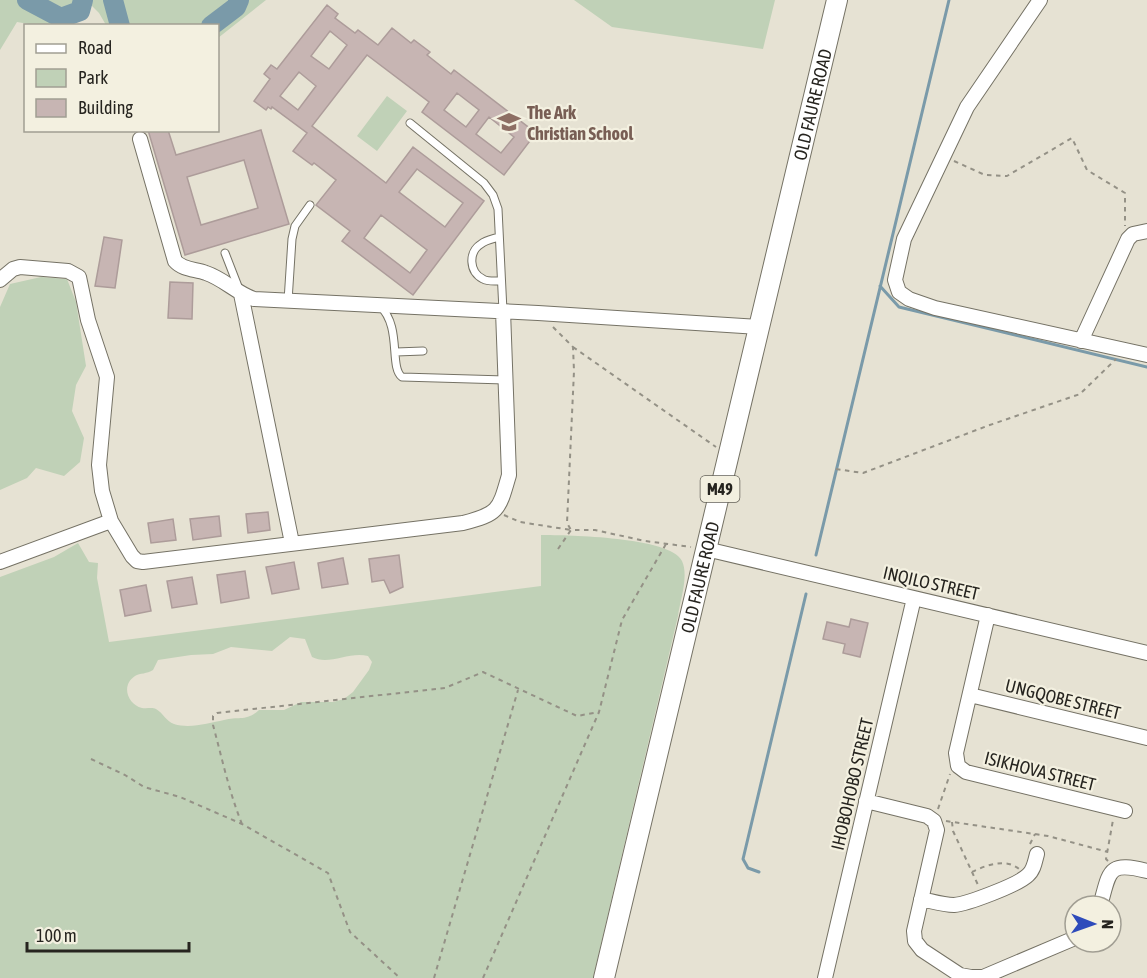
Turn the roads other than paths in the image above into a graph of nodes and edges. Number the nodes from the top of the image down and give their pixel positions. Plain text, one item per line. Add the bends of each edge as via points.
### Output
1 (837, 0) edge
2 (1040, 0) edge
3 (410, 123) dead end
4 (140, 139) dead end
5 (310, 205) dead end
6 (1143, 232) edge
7 (499, 237) junction
8 (225, 253) dead end
9 (0, 280) edge
10 (501, 281) junction
11 (241, 294) junction
12 (288, 301) junction
13 (380, 306) junction
14 (401, 307) junction
15 (503, 311) junction
16 (392, 324) junction
17 (759, 327) junction
18 (1081, 341) junction
19 (423, 351) dead end
20 (396, 352) junction
21 (1147, 355) edge
22 (505, 380) junction
23 (111, 521) junction
24 (292, 543) junction
25 (706, 549) junction
26 (0, 562) edge
27 (914, 598) junction
28 (988, 615) junction
29 (1147, 653) edge
30 (970, 694) junction
31 (1147, 738) edge
32 (866, 801) junction
33 (1119, 810) road end
34 (1037, 854) dead end
35 (1147, 872) edge
36 (1103, 894) edge
37 (921, 899) junction
38 (1063, 943) edge
39 (604, 978) edge
40 (825, 978) edge

1 - 17 main road, OLD FAURE ROAD / M49
2 - 18 street via 967,107 904,239 895,280 899,292 909,300
3 - 7 lane via 489,189 496,202
4 - 11 street via 176,261 180,266 214,276
5 - 12 lane via 293,232
6 - 18 street via 1128,239
7 - 10 lane
7 - 10 lane via 478,246 472,263 480,278
8 - 11 lane
9 - 23 street via 20,267 68,271 79,277 107,377 99,465
10 - 15 lane
11 - 12 street
11 - 24 street
12 - 13 street
13 - 14 street
13 - 16 lane
14 - 15 street
14 - 16 lane
15 - 17 street
15 - 22 street
16 - 20 lane
17 - 25 main road, OLD FAURE ROAD / M49
18 - 21 street
19 - 20 lane
20 - 22 lane via 397,371 402,378
22 - 24 street via 509,475 495,512 463,523
23 - 24 street via 132,556 143,562
23 - 26 street
25 - 27 street, INQILO STREET
25 - 39 main road, OLD FAURE ROAD / M49
27 - 28 street, INQILO STREET
27 - 32 street, IHOBOHOBO STREET
28 - 29 street, INQILO STREET
28 - 30 street, ISIKHOVA STREET
30 - 31 street, UNGQOBE STREET
30 - 33 street, ISIKHOVA STREET via 956,753 958,766 966,772
32 - 37 street via 936,820 937,831
32 - 40 street, IHOBOHOBO STREET
34 - 37 street via 1032,871 1020,882 961,904
35 - 36 street via 1128,867 1114,869
37 - 38 street via 915,941 960,975 983,977

